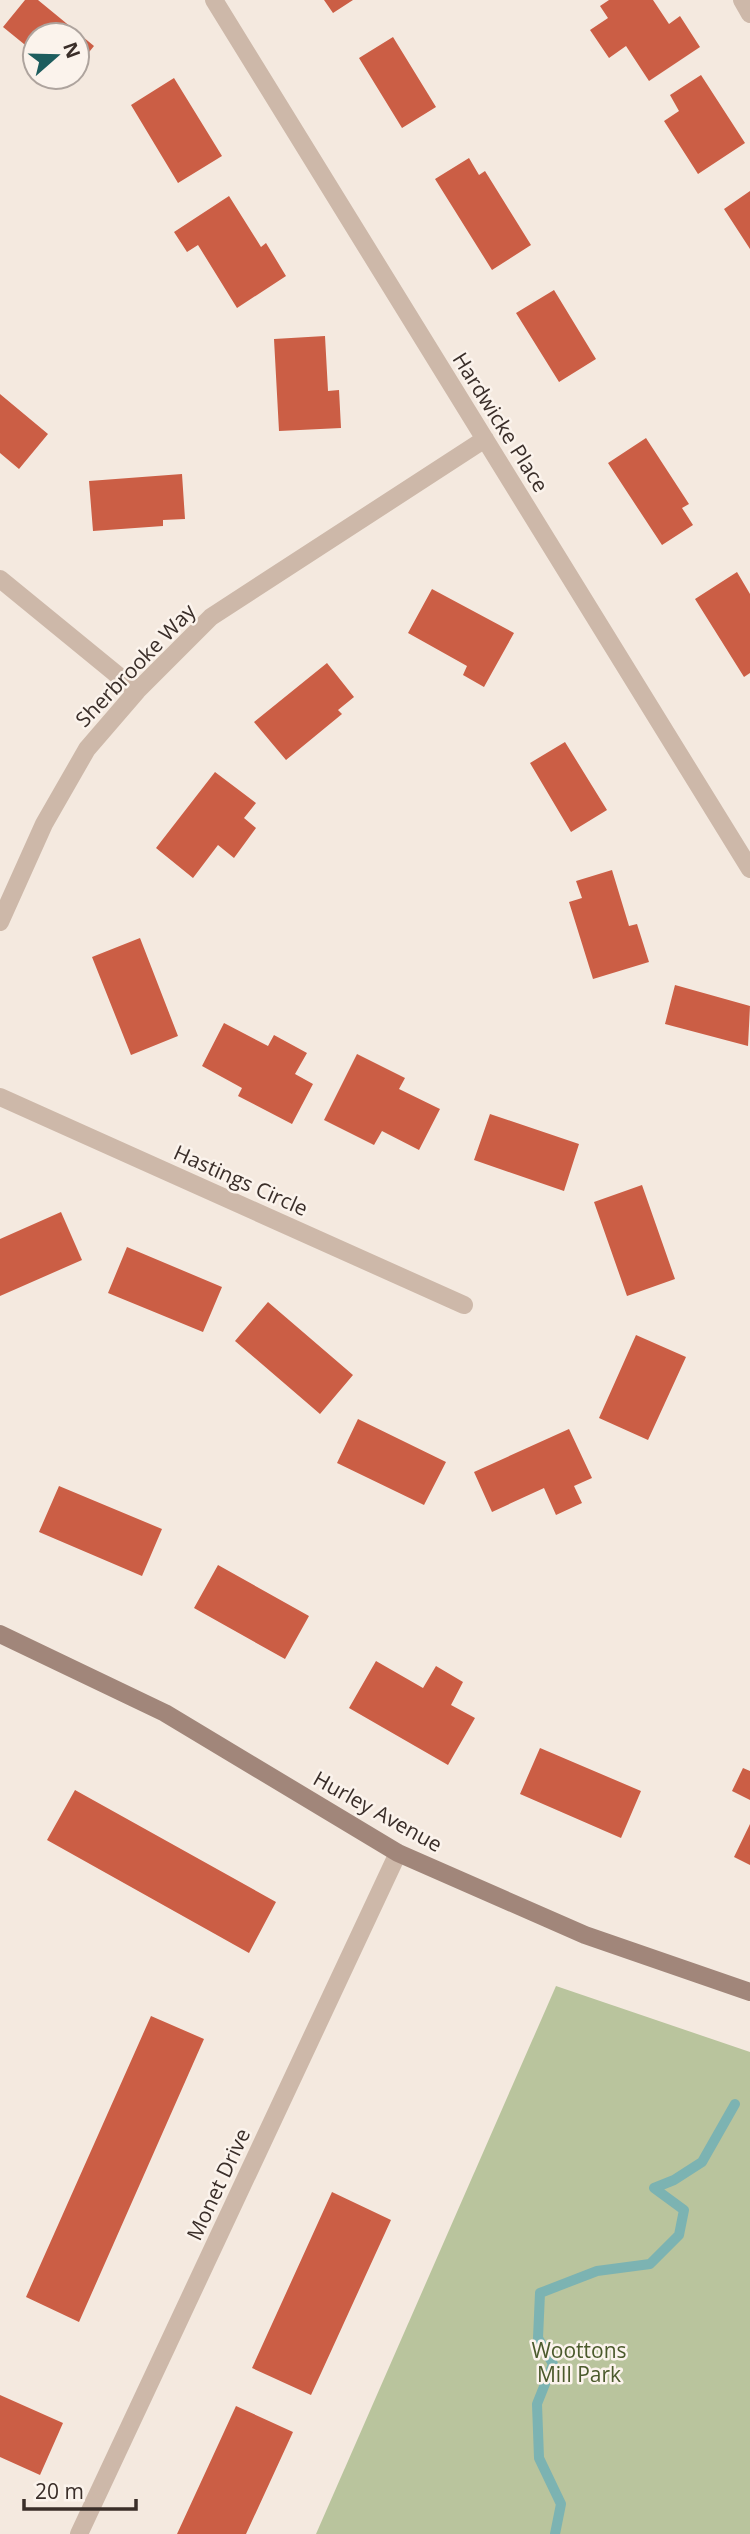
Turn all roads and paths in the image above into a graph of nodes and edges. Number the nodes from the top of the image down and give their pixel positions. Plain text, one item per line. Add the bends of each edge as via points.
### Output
1 (214, 0) edge
2 (741, 0) edge
3 (750, 13) edge
4 (485, 439) junction
5 (0, 579) edge
6 (137, 691) junction
7 (750, 869) edge
8 (0, 922) edge
9 (0, 1097) edge
10 (464, 1305) dead end
11 (0, 1634) edge
12 (398, 1853) junction
13 (750, 1992) edge
14 (79, 2534) edge

1 - 4 street, Hardwicke Place
2 - 3 street
4 - 6 street, Sherbrooke Way via 211,617
4 - 7 street, Hardwicke Place
5 - 6 street
6 - 8 street, Sherbrooke Way via 87,749 44,824
9 - 10 street, Hastings Circle
11 - 12 street, Hurley Avenue via 165,1713
12 - 13 street, Hurley Avenue via 585,1935
12 - 14 street, Monet Drive

